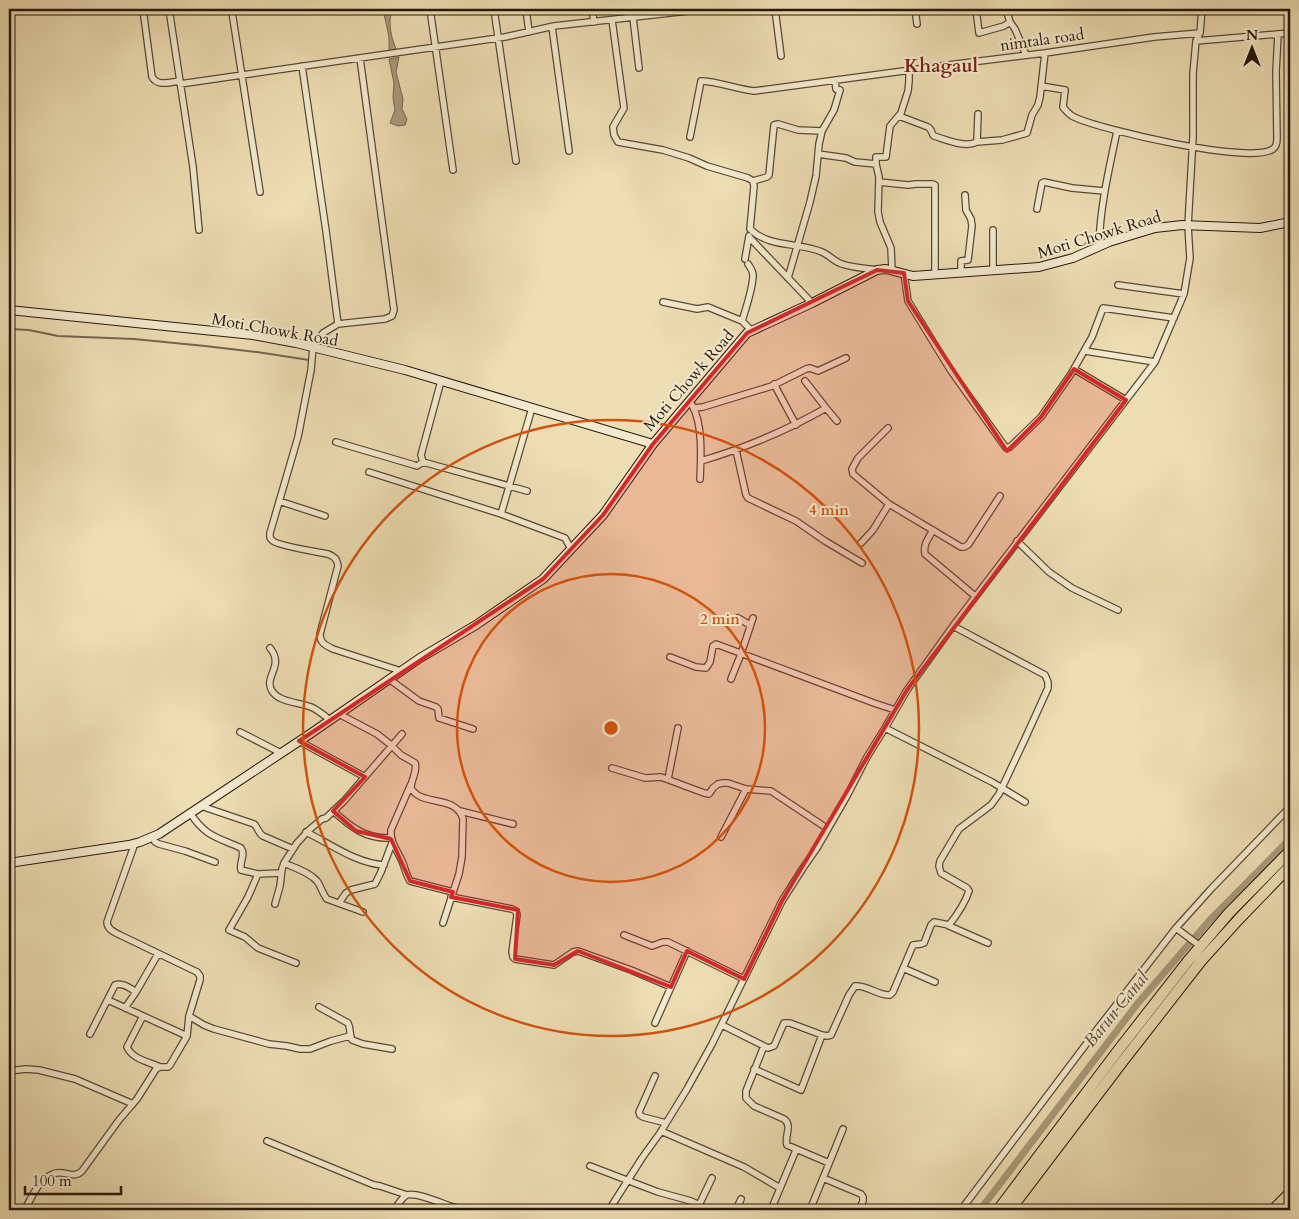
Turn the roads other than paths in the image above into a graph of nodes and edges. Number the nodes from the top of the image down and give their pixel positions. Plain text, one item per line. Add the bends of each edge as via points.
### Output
1 (143, 9) edge
2 (169, 9) edge
3 (430, 9) edge
4 (494, 9) edge
5 (526, 9) edge
6 (592, 9) edge
7 (632, 9) edge
8 (706, 9) edge
9 (775, 9) edge
10 (915, 9) edge
11 (976, 9) edge
12 (1006, 9) edge
13 (1202, 9) edge
14 (232, 12) dead end
15 (633, 18) junction
16 (612, 20) junction
17 (594, 22) junction
18 (1010, 22) junction
19 (917, 24) dead end
20 (552, 27) junction
21 (529, 32) junction
22 (1200, 33) junction
23 (1290, 33) edge
24 (1278, 34) junction
25 (498, 38) junction
26 (1196, 41) junction
27 (436, 47) junction
28 (1045, 53) junction
29 (1026, 55) junction
30 (781, 56) dead end
31 (360, 58) junction
32 (302, 66) junction
33 (640, 68) dead end
34 (909, 70) junction
35 (243, 75) junction
36 (835, 80) junction
37 (180, 82) junction
38 (1041, 86) junction
39 (978, 114) dead end
40 (899, 116) junction
41 (822, 131) junction
42 (1117, 131) junction
43 (690, 136) dead end
44 (977, 142) junction
45 (1192, 148) junction
46 (568, 150) dead end
47 (818, 154) junction
48 (516, 161) dead end
49 (876, 164) junction
50 (453, 170) dead end
51 (753, 181) junction
52 (879, 182) junction
53 (1104, 190) junction
54 (260, 192) dead end
55 (965, 196) dead end
56 (1037, 208) dead end
57 (1290, 222) edge
58 (1188, 226) junction
59 (750, 229) junction
60 (199, 230) dead end
61 (992, 230) dead end
62 (749, 237) junction
63 (799, 245) junction
64 (1099, 246) junction
65 (876, 270) junction
66 (892, 270) junction
67 (993, 270) junction
68 (904, 273) junction
69 (961, 273) junction
70 (935, 274) junction
71 (788, 278) junction
72 (1118, 285) dead end
73 (1184, 294) junction
74 (663, 302) dead end
75 (812, 302) junction
76 (9, 310) edge
77 (1174, 318) junction
78 (742, 320) junction
79 (338, 324) junction
80 (752, 331) junction
81 (313, 347) junction
82 (1085, 351) junction
83 (846, 358) dead end
84 (1155, 362) junction
85 (1074, 369) junction
86 (441, 381) junction
87 (805, 381) dead end
88 (774, 384) junction
89 (1126, 400) junction
90 (691, 405) junction
91 (532, 408) junction
92 (826, 408) junction
93 (836, 421) dead end
94 (796, 425) junction
95 (888, 428) dead end
96 (336, 442) dead end
97 (653, 444) junction
98 (736, 450) junction
99 (701, 461) junction
100 (423, 462) junction
101 (369, 472) dead end
102 (700, 480) dead end
103 (510, 486) junction
104 (528, 491) dead end
105 (1000, 496) dead end
106 (279, 501) junction
107 (889, 504) junction
108 (501, 514) junction
109 (325, 516) dead end
110 (933, 530) junction
111 (1017, 542) junction
112 (861, 544) dead end
113 (571, 549) junction
114 (862, 563) dead end
115 (975, 596) junction
116 (1118, 610) dead end
117 (738, 618) dead end
118 (953, 626) junction
119 (270, 648) dead end
120 (741, 654) junction
121 (670, 657) dead end
122 (401, 671) junction
123 (389, 679) junction
124 (731, 679) dead end
125 (895, 710) junction
126 (339, 714) junction
127 (330, 720) junction
128 (678, 728) dead end
129 (885, 728) junction
130 (473, 729) dead end
131 (240, 732) dead end
132 (402, 734) dead end
133 (299, 741) junction
134 (391, 745) junction
135 (281, 753) junction
136 (612, 768) dead end
137 (365, 776) junction
138 (668, 779) junction
139 (411, 784) junction
140 (1002, 788) junction
141 (746, 789) junction
142 (1025, 802) dead end
143 (201, 806) junction
144 (1290, 807) edge
145 (332, 811) junction
146 (460, 811) junction
147 (190, 813) junction
148 (513, 824) dead end
149 (828, 829) junction
150 (306, 832) junction
151 (152, 837) junction
152 (721, 838) dead end
153 (392, 840) junction
154 (135, 844) junction
155 (294, 849) junction
156 (1290, 851) edge
157 (215, 862) dead end
158 (9, 863) edge
159 (284, 863) junction
160 (384, 865) junction
161 (1290, 866) edge
162 (281, 873) junction
163 (258, 874) junction
164 (452, 895) junction
165 (339, 903) junction
166 (275, 904) dead end
167 (362, 912) dead end
168 (443, 923) dead end
169 (946, 925) junction
170 (1178, 929) junction
171 (624, 935) dead end
172 (988, 943) dead end
173 (1198, 944) junction
174 (687, 952) junction
175 (158, 954) junction
176 (296, 963) dead end
177 (903, 968) junction
178 (744, 979) junction
179 (935, 982) dead end
180 (671, 987) junction
181 (136, 992) junction
182 (108, 1000) junction
183 (319, 1006) dead end
184 (125, 1008) junction
185 (143, 1016) junction
186 (189, 1016) junction
187 (655, 1023) dead end
188 (722, 1025) junction
189 (90, 1034) dead end
190 (822, 1035) junction
191 (187, 1036) junction
192 (350, 1036) junction
193 (764, 1046) junction
194 (392, 1049) dead end
195 (160, 1066) junction
196 (754, 1069) junction
197 (9, 1070) edge
198 (655, 1076) dead end
199 (134, 1104) junction
200 (666, 1123) junction
201 (843, 1129) dead end
202 (661, 1131) junction
203 (267, 1141) dead end
204 (796, 1150) junction
205 (829, 1163) junction
206 (590, 1166) dead end
207 (712, 1178) dead end
208 (823, 1178) junction
209 (628, 1180) junction
210 (780, 1188) junction
211 (1290, 1193) edge
212 (407, 1195) junction
213 (741, 1199) dead end
214 (699, 1205) junction
215 (1290, 1205) edge
216 (24, 1210) edge
217 (394, 1210) edge
218 (489, 1210) edge
219 (609, 1210) edge
220 (708, 1210) edge
221 (736, 1210) edge
222 (771, 1210) edge
223 (810, 1210) edge
224 (859, 1210) edge
225 (961, 1210) edge
226 (998, 1210) edge
227 (1010, 1210) edge
228 (1272, 1210) edge
229 (1285, 1210) edge

1 - 37 street via 154,81
2 - 37 street
3 - 27 street
4 - 25 street
5 - 21 street
6 - 17 street
7 - 15 street
8 - 15 street
9 - 30 street
10 - 19 street
11 - 18 street via 979,33
12 - 18 street
13 - 22 street
14 - 35 street
15 - 16 street
15 - 33 street
16 - 17 street
16 - 51 street via 624,108 613,127 618,142 662,150
17 - 20 street
18 - 29 street
20 - 21 street
20 - 46 street
21 - 25 street
22 - 26 street
22 - 28 street, nimtala road
23 - 24 street
24 - 26 street
24 - 45 street via 1277,138 1274,149 1261,153
25 - 27 street
25 - 48 street
26 - 45 street
27 - 31 street
27 - 50 street
28 - 29 street, nimtala road
28 - 38 street
29 - 34 street, nimtala road
31 - 32 street
31 - 79 street via 394,310 392,316 385,319
32 - 35 street
32 - 79 street
34 - 36 street, nimtala road
34 - 40 street via 908,91
35 - 37 street
35 - 54 street
36 - 41 street via 836,89 840,90 834,110
36 - 43 street, nimtala road via 754,91 702,80
37 - 60 street
38 - 42 street via 1065,90 1063,107 1072,117
38 - 44 street via 1027,134
39 - 44 street
40 - 44 street via 928,126 934,136 967,145
40 - 49 street via 890,126 886,157 876,157
41 - 47 street
41 - 51 street via 798,130 776,124 769,175
42 - 45 street
42 - 53 street
45 - 58 street
47 - 49 street
47 - 63 street via 816,176
49 - 52 street
51 - 59 street
52 - 66 street via 878,212 891,248
52 - 70 street via 935,185
53 - 56 street via 1044,182
53 - 64 street
55 - 69 street via 972,226 968,260 961,261
57 - 58 street, Moti Chowk Road via 1260,228
58 - 64 street, Moti Chowk Road via 1156,228
58 - 73 street via 1190,258
59 - 62 street
59 - 63 street via 768,240
61 - 67 street
62 - 71 street
62 - 78 street via 746,261 753,276
63 - 65 street via 823,252 841,264
63 - 71 street
64 - 67 street, Moti Chowk Road via 1073,258 1039,267
65 - 66 street, Moti Chowk Road
65 - 75 street, Moti Chowk Road
66 - 68 street, Moti Chowk Road
67 - 69 street, Moti Chowk Road
68 - 70 street, Moti Chowk Road via 912,276
68 - 85 street via 908,302 951,371 1006,448 1041,417
69 - 70 street, Moti Chowk Road
71 - 75 street
72 - 73 street
73 - 77 street
74 - 78 street via 697,309 708,307
75 - 80 street, Moti Chowk Road
76 - 81 street, Moti Chowk Road via 253,335
77 - 82 street via 1103,308
77 - 84 street
78 - 80 street
79 - 81 street via 323,333
80 - 90 street, Moti Chowk Road via 747,332
81 - 86 street, Moti Chowk Road
81 - 106 street via 298,437
82 - 84 street
82 - 85 street
83 - 88 street via 818,371 806,369
84 - 89 street
85 - 89 street
86 - 91 street, Moti Chowk Road
86 - 100 street via 421,455
87 - 92 street
88 - 90 street via 703,407
88 - 94 street
89 - 111 street
90 - 97 street, Moti Chowk Road
90 - 99 street via 701,442
91 - 97 street, Moti Chowk Road
91 - 103 street
92 - 93 street
92 - 94 street
94 - 98 street
95 - 107 street via 858,458 852,469 853,474
96 - 100 street via 418,466
97 - 113 street via 603,515
98 - 99 street
98 - 114 street via 748,498 796,521
99 - 102 street
100 - 103 street
101 - 108 street
103 - 104 street
103 - 108 street
105 - 110 street via 964,547
106 - 109 street
106 - 122 street via 270,533 273,542 328,554 337,560 320,640 332,649
107 - 110 street
107 - 112 street
108 - 113 street via 565,538
110 - 115 street via 925,544 925,554
111 - 115 street
111 - 116 street via 1072,588
113 - 122 street via 543,579
115 - 118 street
117 - 120 street via 752,622
118 - 125 street
118 - 140 street via 1047,677 1048,688
119 - 127 street via 276,657 270,682 276,696 313,708
120 - 121 street via 716,644 708,666 703,668
120 - 124 street
120 - 125 street
122 - 123 street
123 - 126 street
123 - 130 street via 419,701 436,707 439,718
125 - 129 street
126 - 127 street
126 - 134 street
127 - 133 street
128 - 138 street
129 - 140 street
129 - 149 street
131 - 135 street
132 - 134 street
133 - 135 street
133 - 137 street
134 - 137 street
134 - 139 street via 400,755 414,762 416,769
135 - 143 street
136 - 138 street via 645,778
137 - 145 street
138 - 141 street via 709,794 723,783
139 - 146 street via 416,795
139 - 153 street via 391,830
140 - 142 street
140 - 169 street via 991,805 959,829 940,861 941,873 965,885 969,891 956,916
141 - 149 street via 771,791
141 - 152 street
143 - 147 street
143 - 155 street via 254,824 263,836
144 - 170 street via 1211,889
145 - 150 street
145 - 153 street via 361,833
146 - 148 street
146 - 164 street via 463,852
147 - 151 street
147 - 163 street via 206,832 243,850 241,870
149 - 178 street via 782,901
150 - 155 street
150 - 160 street via 365,862
151 - 154 street
151 - 157 street via 159,844
153 - 160 street
153 - 164 street via 410,881
154 - 158 street
154 - 175 street via 106,926
155 - 159 street
156 - 173 highway
159 - 162 street
159 - 165 street via 307,873 318,882 327,899
160 - 165 street via 375,884 351,890
161 - 227 highway via 1201,961
162 - 163 street
162 - 166 street
163 - 176 street via 229,930 258,948
164 - 168 street
164 - 180 street via 516,911 512,952 515,959 554,965 578,951
165 - 167 street
169 - 172 street
169 - 177 street via 931,924 924,943 913,945
170 - 173 street
170 - 225 street via 1099,1027
171 - 174 street via 649,946 668,942
173 - 226 highway
174 - 178 street
174 - 180 street
175 - 181 street
175 - 186 street via 200,976
177 - 179 street
177 - 190 street via 890,995 855,986 831,1035
178 - 188 street
180 - 187 street
181 - 182 street via 118,984
181 - 184 street
182 - 184 street
182 - 189 street
183 - 192 street via 348,1023
184 - 185 street
185 - 191 street
185 - 195 street via 129,1051
186 - 191 street
186 - 192 street via 214,1029 300,1049 314,1048
188 - 193 street
188 - 200 street
190 - 193 street via 784,1022 774,1046
190 - 196 street via 800,1090
191 - 195 street via 168,1067
192 - 194 street via 355,1042
193 - 196 street
195 - 199 street
196 - 204 street via 746,1098 754,1106 788,1121 786,1142
197 - 199 street via 39,1070 75,1079
198 - 200 street via 640,1115
199 - 216 street via 79,1174 57,1173 48,1177
200 - 202 street
201 - 205 street
202 - 209 street
202 - 210 street via 744,1167
203 - 212 street
204 - 205 street
204 - 210 street
205 - 208 street
206 - 209 street
207 - 214 street
208 - 223 street
208 - 224 street via 861,1194 863,1200
209 - 214 street
209 - 219 street
210 - 222 street
211 - 228 highway
212 - 217 street
212 - 218 street via 460,1209
213 - 221 street
214 - 220 street
215 - 229 highway

